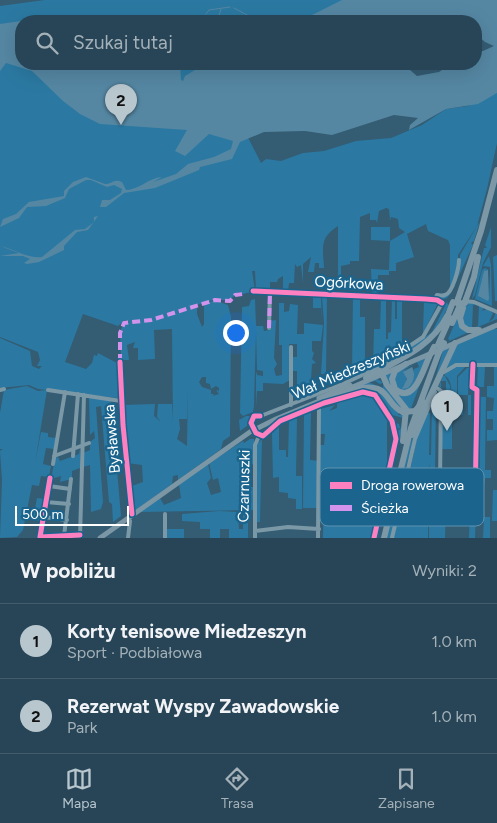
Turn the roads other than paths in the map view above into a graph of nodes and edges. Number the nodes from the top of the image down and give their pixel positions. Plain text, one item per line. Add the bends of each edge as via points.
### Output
1 (497, 170) edge
2 (497, 190) edge
3 (480, 243) junction
4 (459, 260) dead end
5 (270, 291) junction
6 (253, 292) dead end
7 (435, 300) junction
8 (460, 301) junction
9 (442, 303) junction
10 (497, 312) edge
11 (447, 316) junction
12 (497, 323) edge
13 (269, 328) dead end
14 (478, 330) junction
15 (291, 347) dead end
16 (442, 348) junction
17 (120, 362) dead end
18 (406, 364) junction
19 (473, 364) junction
20 (497, 365) edge
21 (384, 375) junction
22 (369, 378) junction
23 (437, 388) junction
24 (48, 390) dead end
25 (65, 392) junction
26 (78, 394) junction
27 (84, 395) junction
28 (121, 401) junction
29 (321, 403) junction
30 (291, 405) junction
31 (262, 416) joint
32 (256, 430) junction
33 (403, 441) junction
34 (89, 444) dead end
35 (82, 446) junction
36 (73, 450) junction
37 (54, 456) junction
38 (73, 456) dead end
39 (402, 459) junction
40 (53, 464) dead end
41 (390, 468) edge
42 (397, 468) edge
43 (400, 468) edge
44 (408, 468) edge
45 (440, 468) edge
46 (476, 468) edge
47 (50, 478) dead end
48 (71, 479) dead end
49 (49, 486) junction
50 (70, 489) junction
51 (46, 502) junction
52 (69, 504) junction
53 (165, 514) dead end
54 (44, 517) junction
55 (130, 518) junction
56 (67, 520) junction
57 (318, 529) junction
58 (255, 531) junction
59 (64, 536) junction
60 (40, 537) edge
61 (80, 537) edge
62 (100, 538) edge
63 (128, 538) edge
64 (165, 538) edge
65 (255, 538) edge
66 (318, 538) edge

1 - 3 highway
2 - 3 highway
3 - 8 highway
3 - 8 highway via 478,257
4 - 7 street via 459,269 449,293 437,295
5 - 6 street, Ogórkowa
5 - 7 street, Ogórkowa
5 - 13 street
7 - 9 street, Ogórkowa
8 - 11 highway
8 - 14 highway via 460,323 467,330
8 - 16 highway
9 - 10 street via 471,302
9 - 30 street, Wał Miedzeszyński via 428,331 415,343 371,372
11 - 16 highway
11 - 22 highway via 426,344
12 - 14 main road, Wał Miedzeszyński
12 - 16 main road, Wał Miedzeszyński
14 - 16 main road, Wał Miedzeszyński
15 - 30 street
16 - 18 main road, Wał Miedzeszyński
16 - 18 highway via 415,387 403,393 395,389 392,379 396,371
16 - 21 main road, Wał Miedzeszyński
16 - 29 highway, bridge via 424,402 415,411 403,412 395,408 382,392 372,387
16 - 33 highway
16 - 39 highway
16 - 39 highway via 417,409
17 - 28 street, Bysławska
18 - 21 main road, Wał Miedzeszyński
19 - 20 street
19 - 23 street via 448,368
19 - 46 street via 472,386 477,390
21 - 22 main road, Wał Miedzeszyński
21 - 22 highway
21 - 33 highway via 406,409
22 - 29 main road, Wał Miedzeszyński
22 - 32 main road, Wał Miedzeszyński
23 - 44 street via 416,436
23 - 45 street via 441,391
24 - 25 street
25 - 26 street
25 - 37 street
26 - 27 street
26 - 36 street
27 - 28 street
27 - 35 street
28 - 55 street, Bysławska
29 - 32 main road, Wał Miedzeszyński
29 - 32 street via 278,422 268,434
29 - 41 street via 368,392 377,397 392,421 395,447
29 - 57 street
30 - 31 street, Wał Miedzeszyński
31 - 32 street, Czarnuszki via 253,420
32 - 55 main road, Wał Miedzeszyński via 220,451
32 - 58 street, Czarnuszki
33 - 42 highway
34 - 35 street
35 - 36 street
35 - 61 street
36 - 37 street
36 - 38 street
37 - 40 street
39 - 43 highway
47 - 49 street
48 - 50 street
49 - 50 street
49 - 51 street
50 - 52 street
51 - 52 street
51 - 54 street
52 - 56 street
53 - 64 street
54 - 56 street
54 - 60 street
55 - 62 main road, Wał Miedzeszyński
55 - 63 street, Bysławska
56 - 59 street
57 - 58 street via 288,527
57 - 66 street
58 - 65 street, Czarnuszki
59 - 60 street
59 - 61 street

